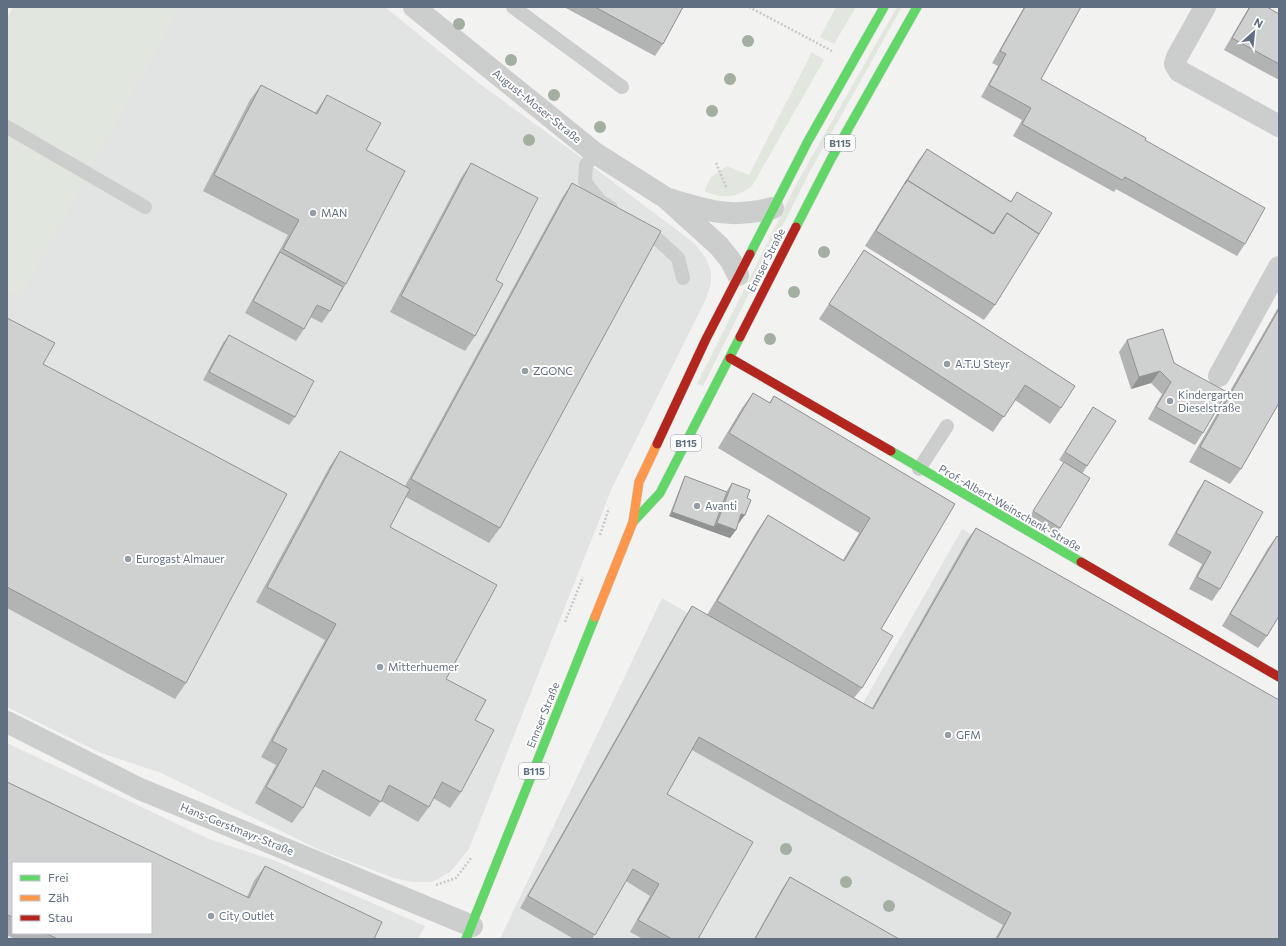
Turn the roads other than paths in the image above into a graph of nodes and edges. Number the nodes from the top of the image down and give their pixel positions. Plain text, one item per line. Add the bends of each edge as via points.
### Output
1 (414, 7) edge
2 (513, 7) edge
3 (884, 7) edge
4 (917, 7) edge
5 (1205, 7) edge
6 (622, 87) dead end
7 (7, 126) edge
8 (1279, 126) edge
9 (595, 153) junction
10 (666, 198) junction
11 (145, 208) dead end
12 (773, 208) junction
13 (1279, 267) edge
14 (738, 275) junction
15 (683, 278) dead end
16 (730, 358) junction
17 (1219, 376) dead end
18 (947, 426) dead end
19 (919, 469) junction
20 (633, 522) junction
21 (1279, 677) edge
22 (7, 722) edge
23 (469, 933) edge

1 - 9 street, August-Moser-Straße
2 - 6 lane
3 - 12 main road, Ennser Straße / B115
4 - 16 main road, Ennser Straße / B115 via 831,159
5 - 8 street via 1177,57 1175,64 1179,71
7 - 11 lane
9 - 10 street, August-Moser-Straße
9 - 15 lane via 586,165 585,182 600,201 654,236 678,258
10 - 12 street, August-Moser-Straße via 707,211 732,215
10 - 14 street, August-Moser-Straße via 719,246
12 - 14 main road, Ennser Straße / B115
13 - 17 street
14 - 20 main road, Ennser Straße / B115 via 639,482
16 - 19 main road, Prof.-Albert-Weinschenk-Straße
16 - 20 main road, Ennser Straße / B115 via 660,493
18 - 19 lane
19 - 21 main road, Prof.-Albert-Weinschenk-Straße
20 - 23 main road, Ennser Straße / B115
22 - 23 street, Hans-Gerstmayr-Straße via 140,789

